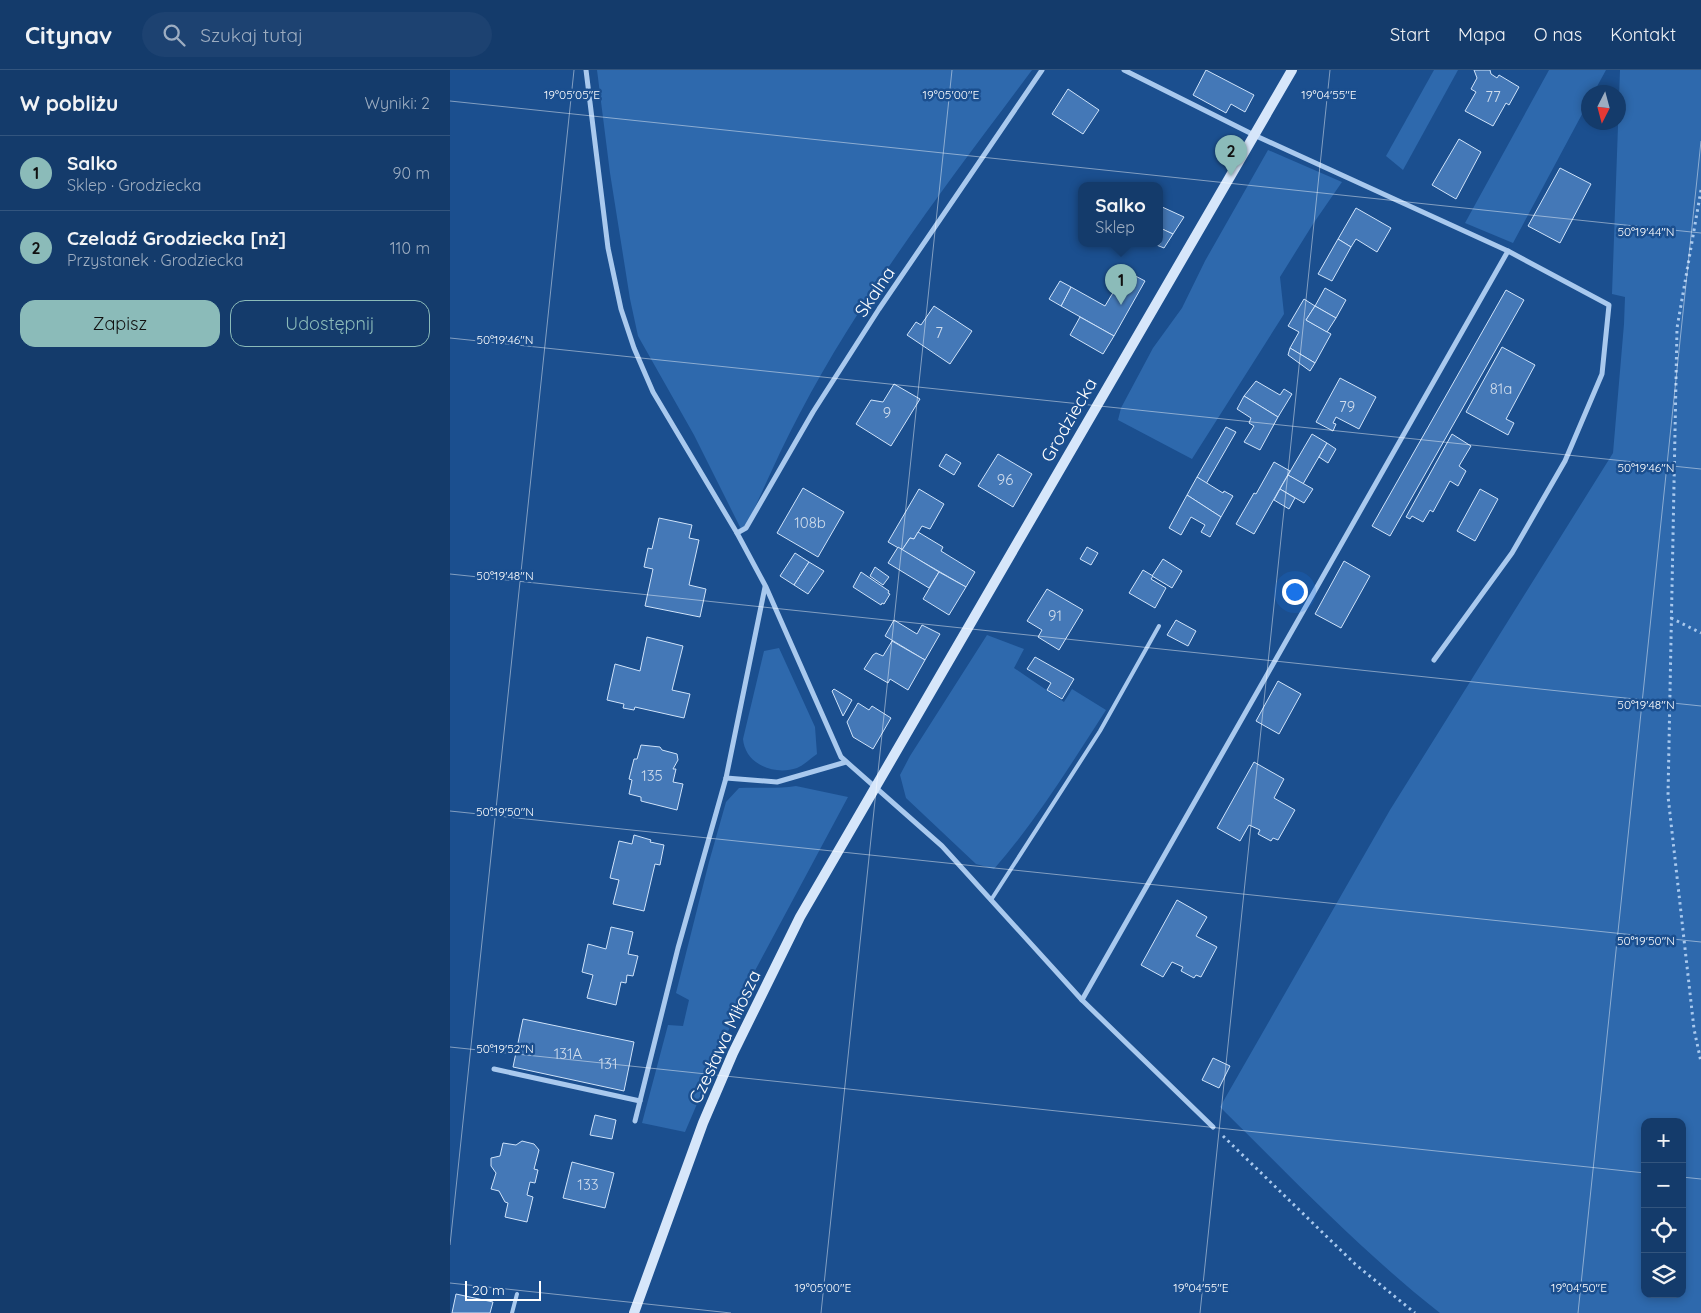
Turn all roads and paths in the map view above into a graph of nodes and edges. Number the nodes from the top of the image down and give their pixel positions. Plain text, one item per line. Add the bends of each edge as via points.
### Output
1 (586, 70) edge
2 (1042, 70) edge
3 (1124, 70) edge
4 (1292, 70) edge
5 (1254, 135) junction
6 (1701, 190) edge
7 (1508, 251) junction
8 (737, 532) junction
9 (766, 586) junction
10 (1672, 618) junction
11 (1159, 626) dead end
12 (1701, 633) edge
13 (1434, 660) dead end
14 (846, 762) junction
15 (726, 778) junction
16 (875, 787) junction
17 (991, 900) junction
18 (1082, 1000) junction
19 (1701, 1062) edge
20 (494, 1069) dead end
21 (640, 1101) junction
22 (635, 1121) dead end
23 (1213, 1127) joint
24 (517, 1294) dead end
25 (512, 1313) edge
26 (634, 1313) edge
27 (1415, 1313) edge

1 - 8 street via 608,248 621,309 653,392
2 - 8 street, Skalna via 879,309 813,412 746,528
3 - 5 street
4 - 5 street, Grodziecka
5 - 7 street
5 - 16 street, Grodziecka
6 - 10 path via 1678,328
7 - 13 street via 1609,305 1602,374 1565,461 1512,553
7 - 18 street
8 - 9 street
9 - 14 street via 841,758
9 - 15 street
10 - 12 path
10 - 19 path via 1668,796 1694,1029
11 - 17 lane via 1100,731
14 - 15 street via 777,782
14 - 16 street
15 - 21 street via 678,948
16 - 17 street via 942,846
16 - 26 street, Czesława Miłosza via 800,918 733,1053 703,1123
17 - 18 street
18 - 23 street
20 - 21 street
21 - 22 street
23 - 27 path via 1355,1264
24 - 25 lane

